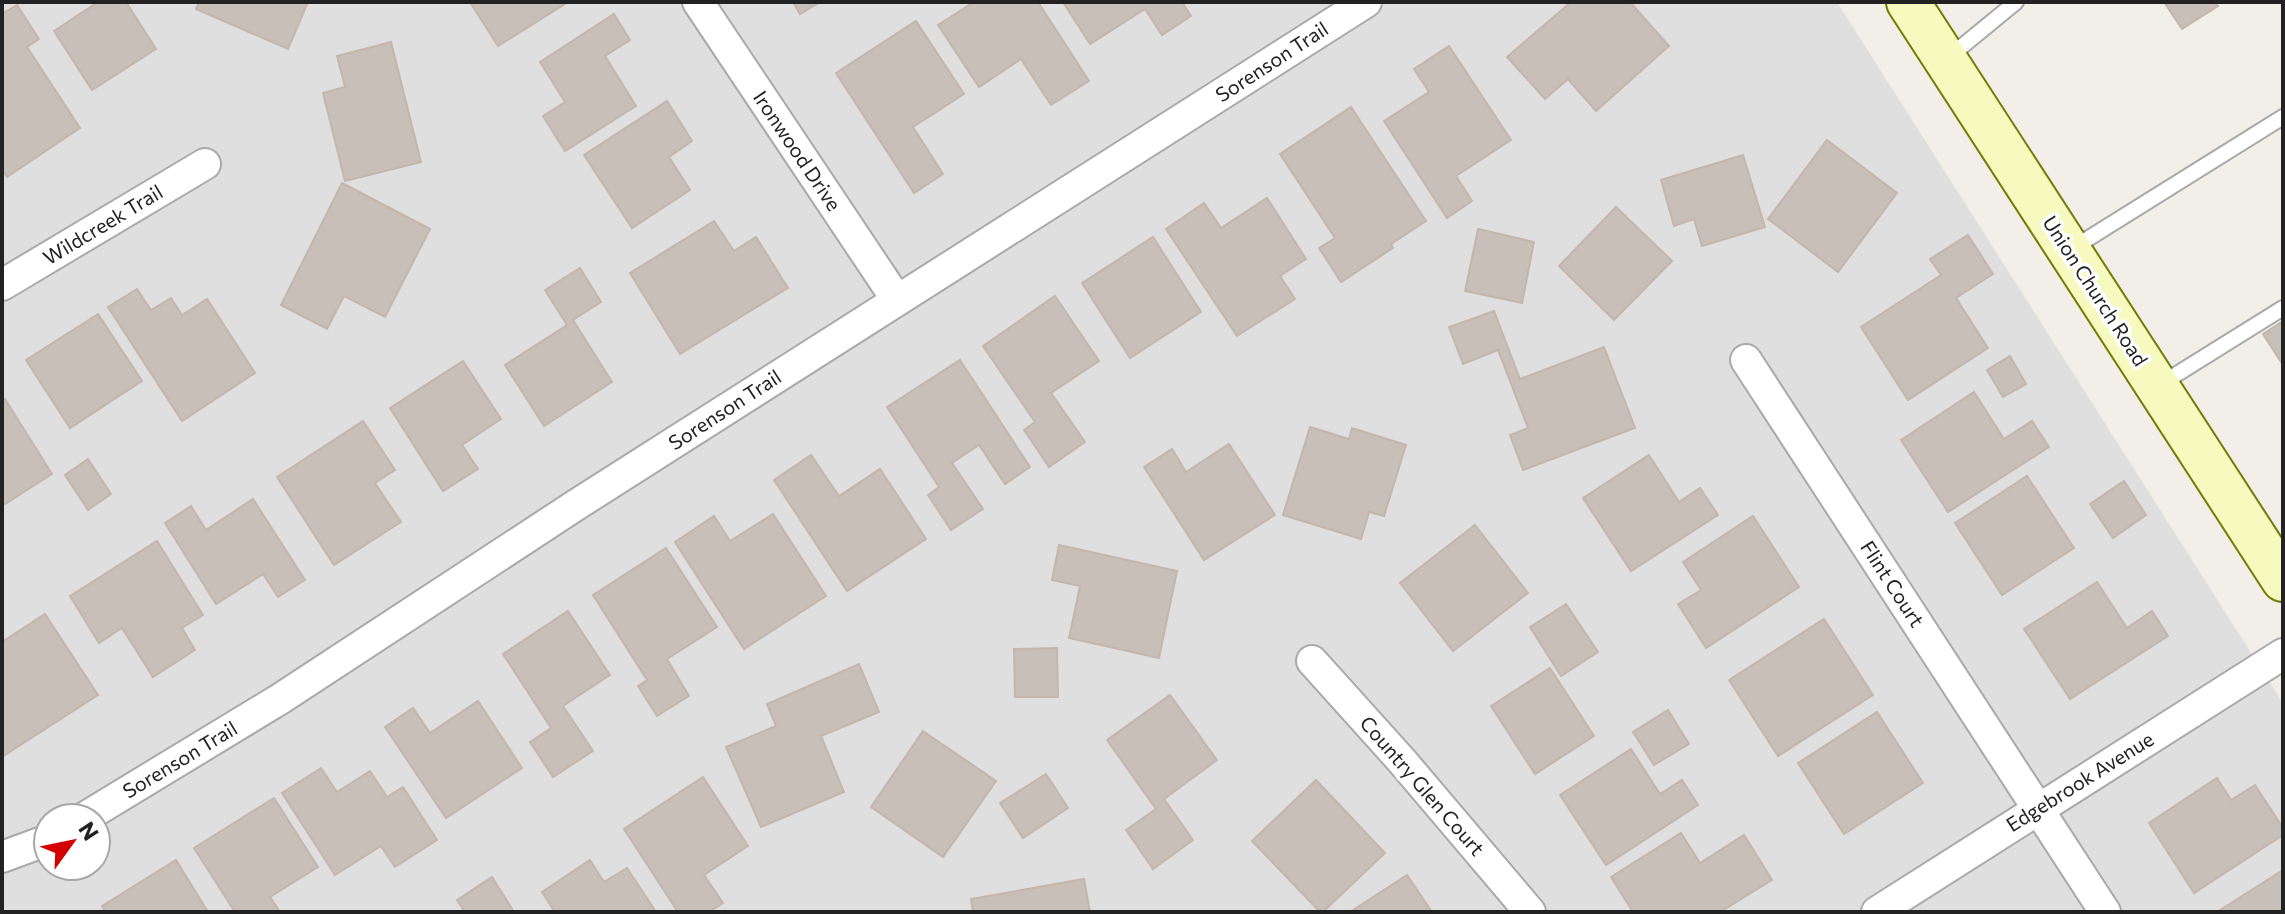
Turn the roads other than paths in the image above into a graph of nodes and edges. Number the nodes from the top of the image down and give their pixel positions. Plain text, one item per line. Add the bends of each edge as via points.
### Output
1 (698, 2) edge
2 (1366, 2) edge
3 (1908, 2) edge
4 (2016, 2) edge
5 (1945, 60) junction
6 (2283, 117) edge
7 (205, 164) dead end
8 (2069, 251) junction
9 (2, 285) edge
10 (897, 300) junction
11 (2283, 308) edge
12 (1746, 360) dead end
13 (2157, 387) junction
14 (2283, 580) edge
15 (2283, 654) edge
16 (1312, 661) dead end
17 (110, 802) edge
18 (2039, 808) junction
19 (32, 846) edge
20 (2, 857) edge
21 (1530, 912) edge
22 (1877, 912) edge
23 (2105, 912) edge

1 - 10 street, Ironwood Drive
2 - 10 street, Sorenson Trail
3 - 5 street, Union Church Road
4 - 5 lane
5 - 8 street, Union Church Road
6 - 8 lane
7 - 9 street, Wildcreek Trail
8 - 13 street, Union Church Road
10 - 17 street, Sorenson Trail via 280,699
11 - 13 lane
12 - 18 street, Flint Court
13 - 14 street, Union Church Road
15 - 18 street, Edgebrook Avenue
16 - 21 street, Country Glen Court
18 - 22 street, Edgebrook Avenue
18 - 23 street, Flint Court
19 - 20 street

